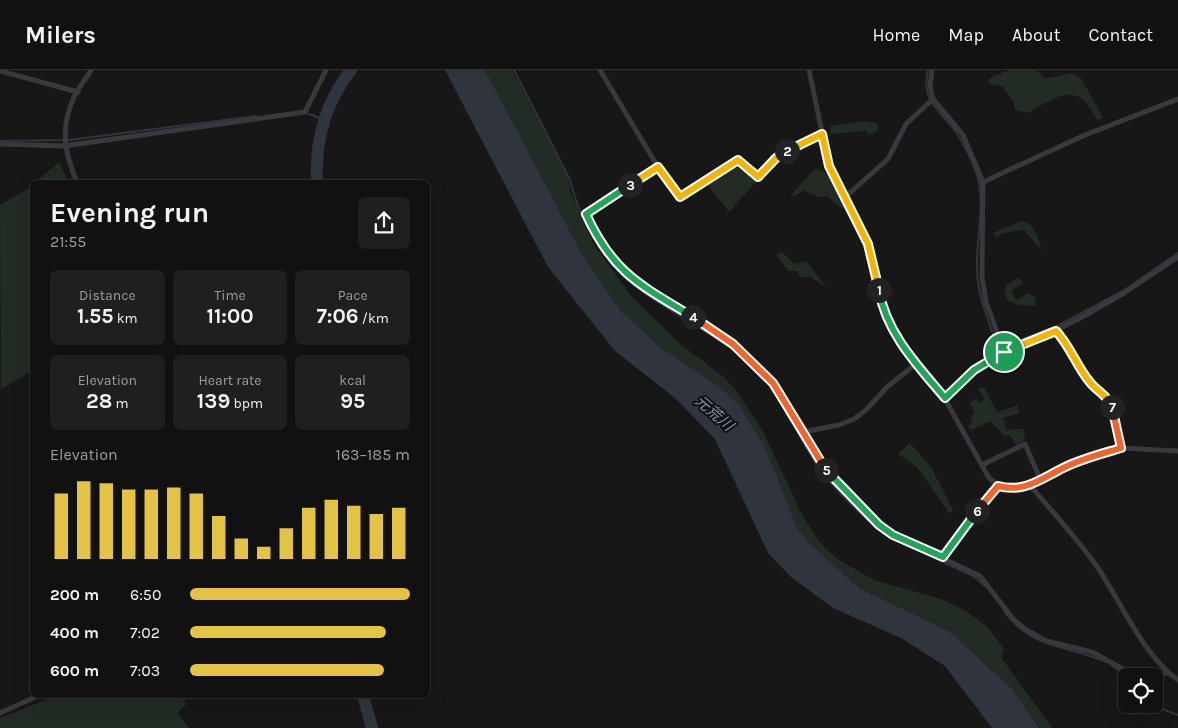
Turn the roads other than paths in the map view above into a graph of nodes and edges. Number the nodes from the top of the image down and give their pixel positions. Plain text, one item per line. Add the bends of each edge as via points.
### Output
1 (90, 70) edge
2 (326, 70) edge
3 (600, 70) edge
4 (809, 70) edge
5 (932, 70) edge
6 (0, 71) edge
7 (78, 92) junction
8 (1178, 98) edge
9 (933, 99) junction
10 (822, 134) junction
11 (0, 144) edge
12 (64, 146) junction
13 (658, 167) junction
14 (76, 180) edge
15 (983, 182) junction
16 (845, 197) junction
17 (1178, 257) edge
18 (1056, 331) junction
19 (1004, 352) junction
20 (916, 364) junction
21 (945, 398) junction
22 (803, 432) junction
23 (1121, 448) junction
24 (1178, 451) edge
25 (982, 465) junction
26 (1041, 481) junction
27 (998, 486) junction
28 (1030, 486) junction
29 (943, 557) junction
30 (1168, 673) junction
31 (1178, 680) edge
32 (33, 698) edge
33 (0, 713) edge

1 - 7 street
2 - 12 street via 305,112
3 - 13 street
4 - 10 street
5 - 9 street via 930,86
6 - 7 street
7 - 12 street via 67,123
8 - 15 street via 1085,135
9 - 15 street via 963,136
9 - 16 street via 906,124 888,159
10 - 13 street via 776,158 758,177 738,160 680,197
10 - 16 street via 829,166
11 - 12 street
12 - 14 street
13 - 22 street via 586,214 595,234 618,266 639,284 733,344 756,365 773,383
15 - 19 street via 982,277 986,302
16 - 20 street via 868,244 882,308 896,336
17 - 18 street via 1124,293
18 - 19 street
18 - 23 street via 1090,384 1109,400
19 - 21 street via 974,370
20 - 21 street
20 - 22 street via 854,419
21 - 25 street
22 - 29 street via 822,466 879,525 893,535
23 - 24 street
23 - 26 street via 1063,468
25 - 26 street via 1025,444
25 - 27 street
26 - 28 street
27 - 28 street via 1007,489
27 - 29 street
28 - 30 street via 1097,567 1138,633
29 - 30 street via 980,576 1014,620 1046,641 1092,652 1123,669 1150,674
30 - 31 street
32 - 33 street

